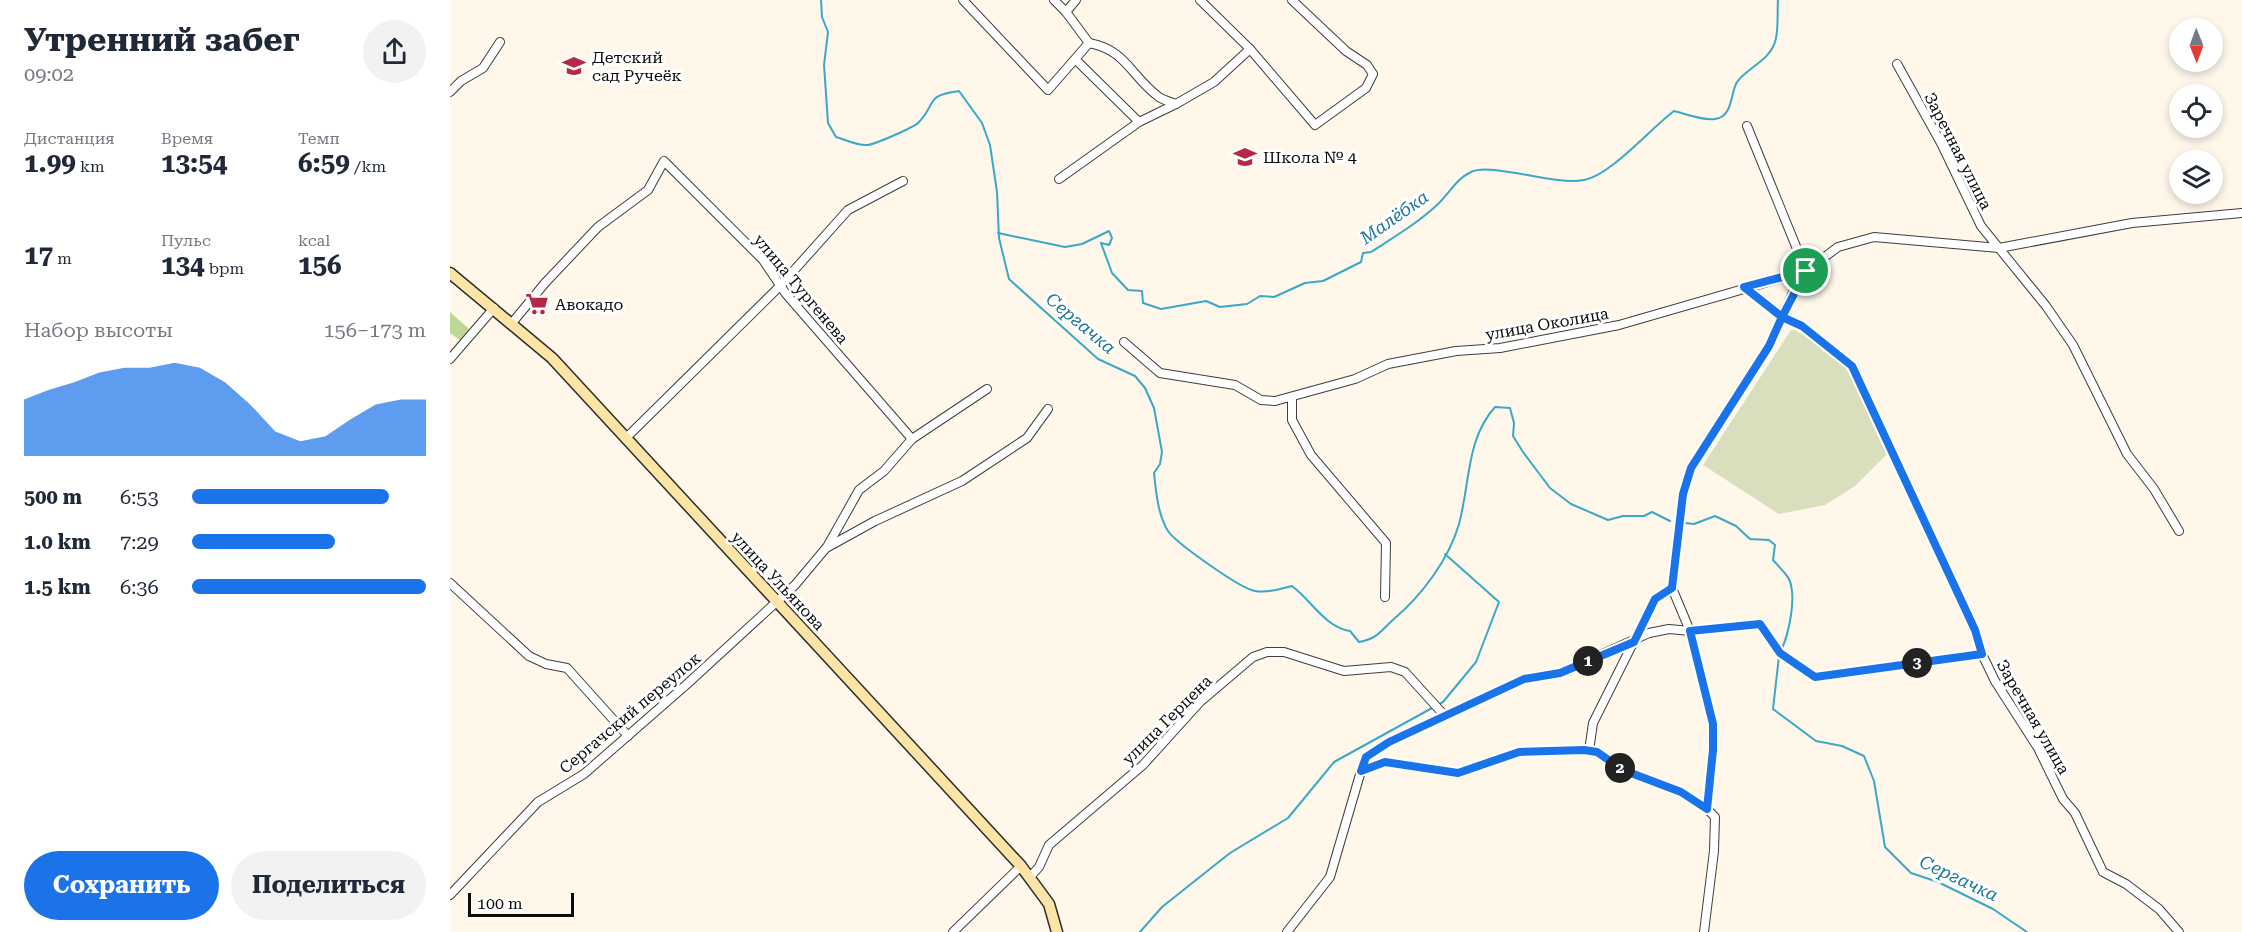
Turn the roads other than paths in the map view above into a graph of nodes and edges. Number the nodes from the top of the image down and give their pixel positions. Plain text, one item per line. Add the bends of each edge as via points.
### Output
1 (1054, 0) edge
2 (1076, 0) edge
3 (1200, 0) edge
4 (1292, 0) edge
5 (967, 1) edge
6 (1066, 12) junction
7 (500, 42) dead end
8 (1089, 43) junction
9 (1250, 49) junction
10 (1076, 60) junction
11 (1897, 64) dead end
12 (450, 92) edge
13 (1176, 104) junction
14 (1139, 122) junction
15 (1747, 126) dead end
16 (1059, 179) dead end
17 (903, 181) dead end
18 (2242, 213) edge
19 (1999, 248) junction
20 (1806, 271) junction
21 (450, 273) edge
22 (780, 286) junction
23 (1744, 287) junction
24 (494, 308) junction
25 (1782, 317) junction
26 (512, 323) junction
27 (1124, 342) dead end
28 (450, 360) edge
29 (987, 389) dead end
30 (1292, 398) junction
31 (1048, 409) dead end
32 (626, 438) junction
33 (912, 439) junction
34 (2179, 531) dead end
35 (826, 548) junction
36 (450, 583) edge
37 (1672, 588) junction
38 (1385, 597) dead end
39 (777, 602) junction
40 (1690, 631) junction
41 (1634, 642) junction
42 (1982, 654) junction
43 (1445, 716) junction
44 (628, 736) junction
45 (1589, 751) junction
46 (1361, 771) junction
47 (1707, 809) junction
48 (1021, 866) junction
49 (1030, 877) junction
50 (450, 895) edge
51 (953, 932) edge
52 (1057, 932) edge
53 (1287, 932) edge
54 (1704, 932) edge
55 (2179, 932) edge

1 - 6 street
2 - 6 street
3 - 9 street
4 - 9 street via 1346,51 1367,65 1373,75 1366,88 1315,125
5 - 10 street via 1048,90
6 - 8 street
7 - 12 street via 483,68
8 - 10 street
8 - 13 street via 1123,57 1159,97
9 - 13 street via 1214,81
10 - 14 street
11 - 19 street, Заречная улица via 1941,142 1981,226
13 - 14 street
14 - 16 street
15 - 20 street
17 - 22 street via 848,210
18 - 19 street via 2132,223
19 - 20 street via 1874,237 1838,247
19 - 34 street, Заречная улица via 2073,345 2127,454
20 - 23 street, улица Околица
20 - 25 street
21 - 24 main road, улица Ульянова
22 - 26 street, улица Тургенева via 763,260 664,161 648,190 598,227
22 - 32 street
22 - 33 street, улица Тургенева
23 - 25 street, Заречная улица
23 - 30 street, улица Околица via 1619,325 1388,364 1355,380
24 - 26 main road, улица Ульянова
24 - 28 street
25 - 37 street via 1769,346 1691,468 1683,494
25 - 42 street, Заречная улица via 1802,326 1852,366 1975,630
26 - 32 main road, улица Ульянова via 552,358
27 - 30 street, улица Околица via 1160,373 1235,385 1261,400
29 - 33 street
30 - 38 street via 1292,420 1311,455 1386,543
31 - 35 street via 1027,438 962,481
32 - 39 main road, улица Ульянова
33 - 35 street via 884,471 858,490
35 - 39 street, Сергачский переулок
36 - 44 street via 529,656 567,668
37 - 40 street
37 - 41 street via 1655,599
39 - 44 street, Сергачский переулок
39 - 48 main road, улица Ульянова
40 - 41 street via 1669,629 1649,633
40 - 42 street via 1760,624 1780,653 1815,677
40 - 47 street via 1713,724
41 - 43 street via 1560,673 1524,679
41 - 45 street via 1593,723
42 - 55 street, Заречная улица via 2038,748 2063,799 2075,813 2103,872 2159,909
43 - 46 street via 1366,757
43 - 49 street, улица Герцена via 1405,672 1391,667 1344,671 1284,652 1252,657 1200,702 1143,765 1049,845
44 - 50 street, Сергачский переулок via 584,774 538,801
45 - 46 street via 1519,752 1458,773 1385,762
45 - 47 street via 1597,752 1623,770 1681,792
46 - 53 street via 1330,877
47 - 54 street via 1714,817 1714,851
48 - 49 main road, улица Ульянова
48 - 51 street
49 - 52 main road, улица Ульянова via 1048,904

